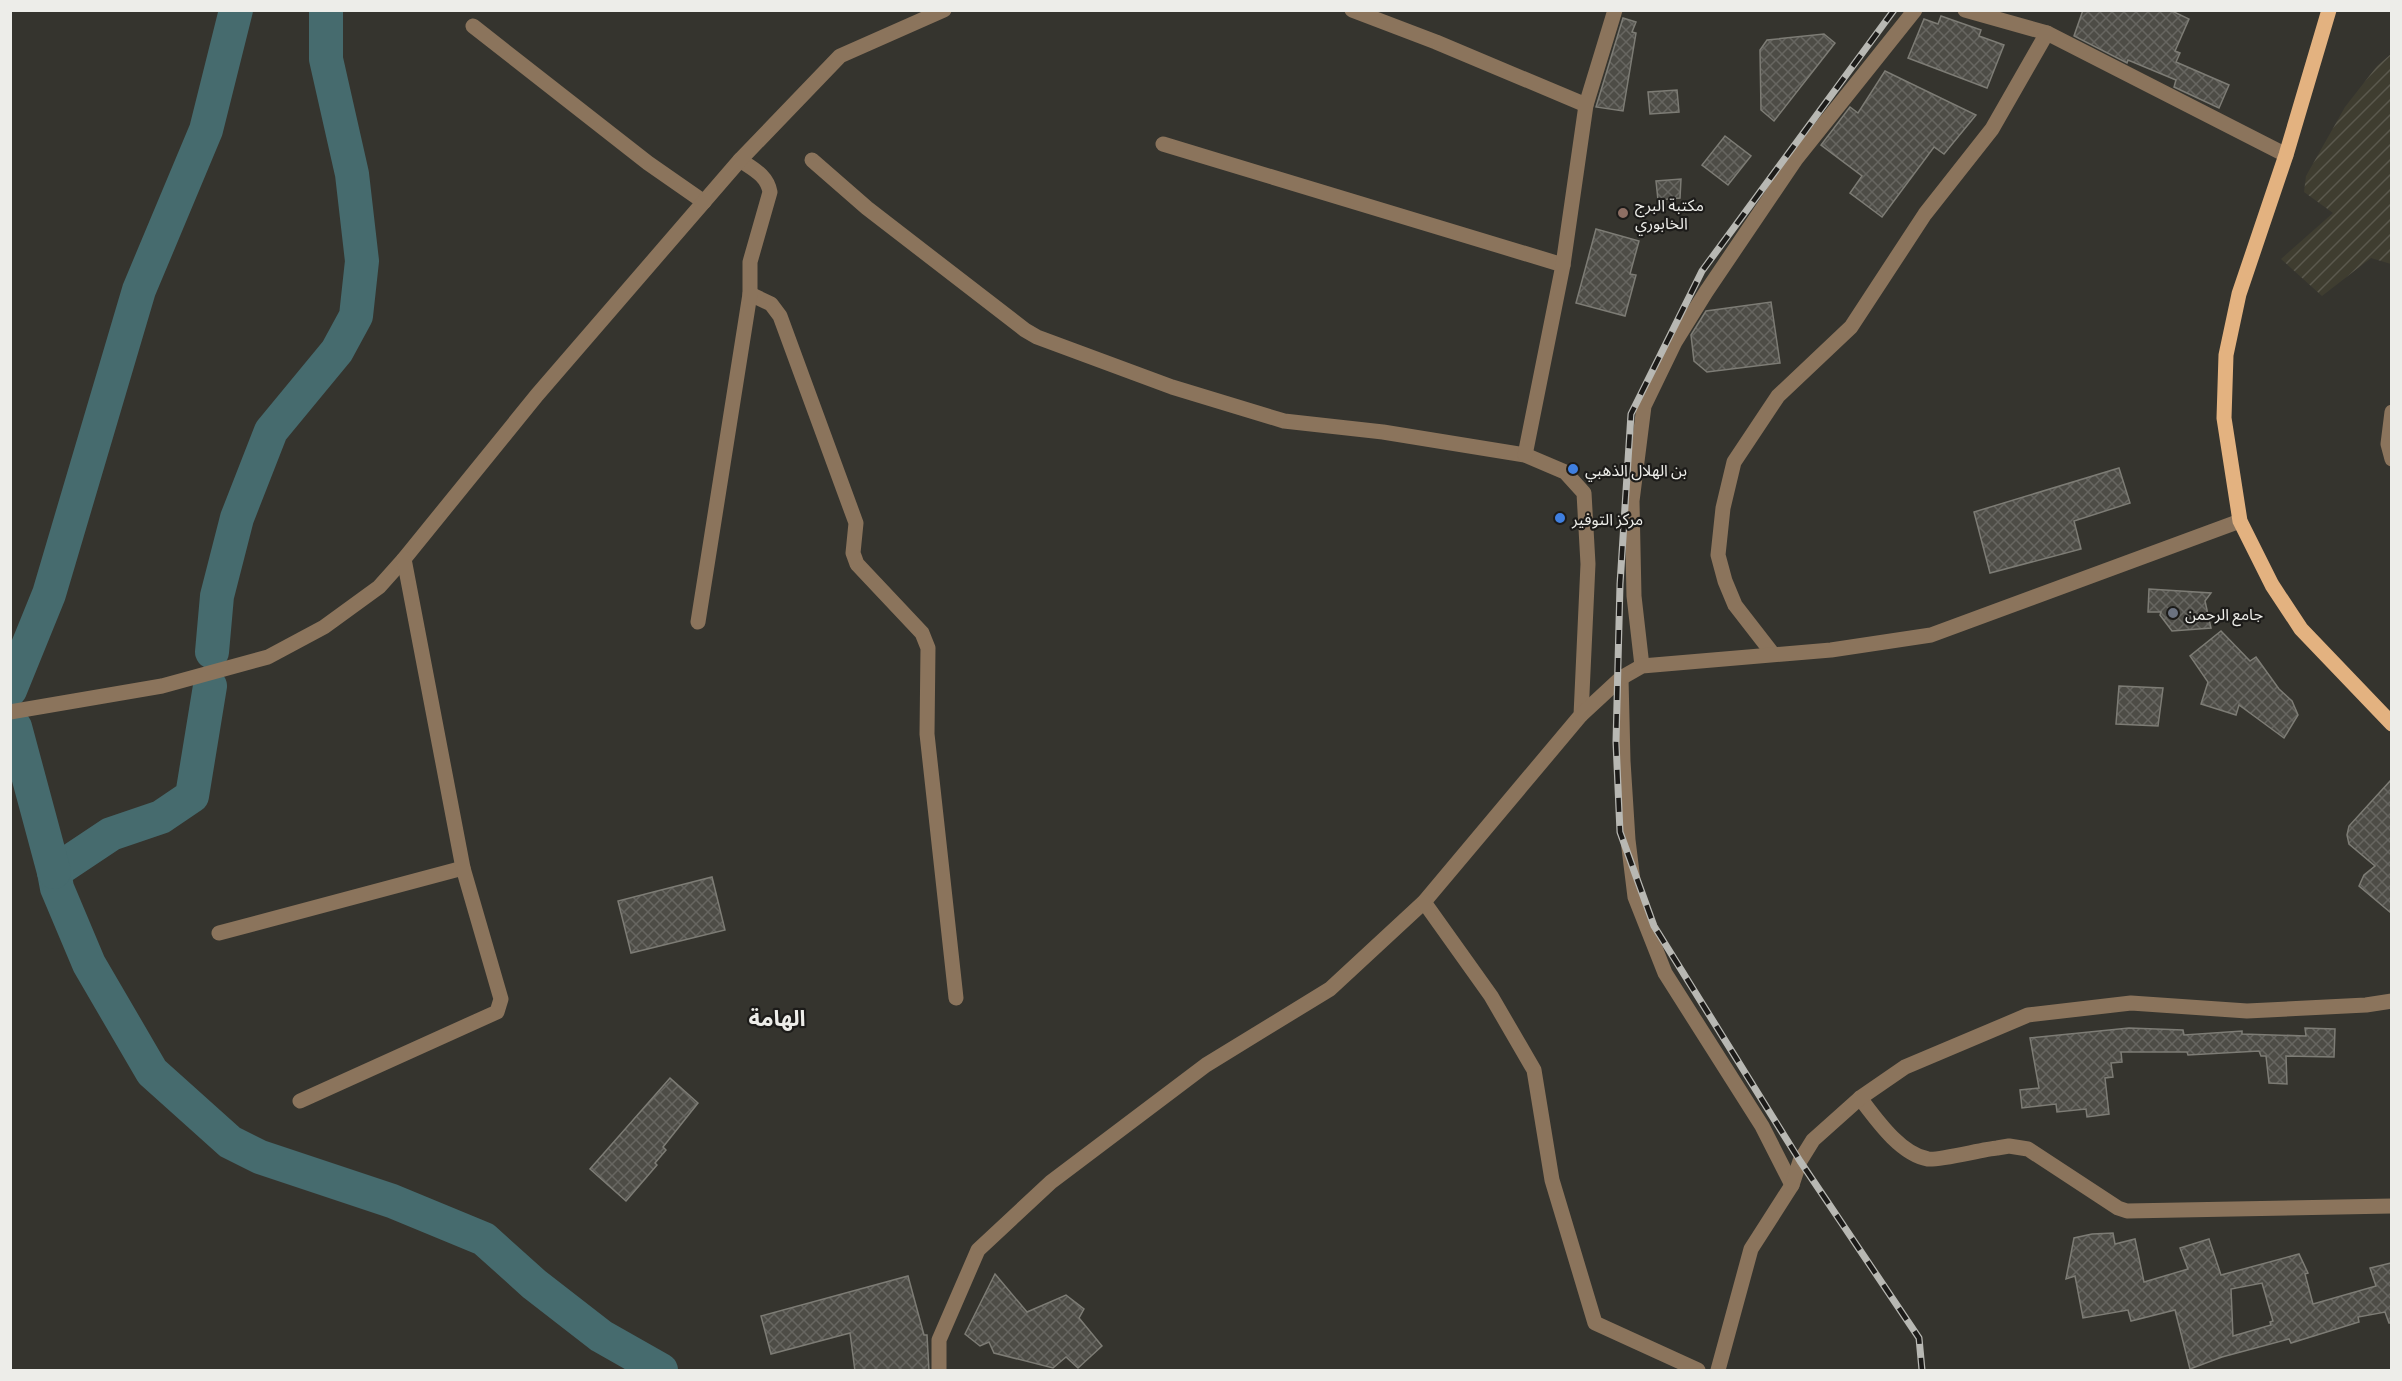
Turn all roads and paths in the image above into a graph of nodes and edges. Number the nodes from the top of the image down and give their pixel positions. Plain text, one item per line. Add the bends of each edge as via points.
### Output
1 (944, 10) edge
2 (1352, 10) edge
3 (1615, 10) edge
4 (1915, 10) edge
5 (1965, 10) edge
6 (2329, 10) edge
7 (473, 26) dead end
8 (2047, 33) junction
9 (1586, 105) junction
10 (1163, 144) dead end
11 (2286, 155) junction
12 (740, 160) junction
13 (812, 160) dead end
14 (704, 202) junction
15 (1563, 265) junction
16 (750, 294) junction
17 (2391, 412) edge
18 (1525, 454) junction
19 (2391, 459) edge
20 (2240, 521) junction
21 (404, 559) junction
22 (698, 622) dead end
23 (1773, 654) junction
24 (1642, 666) junction
25 (1621, 678) junction
26 (10, 712) edge
27 (1581, 715) junction
28 (2391, 724) edge
29 (463, 868) junction
30 (1424, 902) junction
31 (219, 933) dead end
32 (956, 998) dead end
33 (2391, 1000) edge
34 (1860, 1098) junction
35 (300, 1101) dead end
36 (1792, 1185) junction
37 (2391, 1206) edge
38 (939, 1371) edge
39 (1698, 1371) edge
40 (1718, 1371) edge

1 - 12 street via 840,56
2 - 9 street
3 - 9 street
4 - 24 street via 1796,159 1700,302 1644,406 1632,501 1634,596
5 - 8 street
6 - 11 main road
7 - 14 street
8 - 11 street
8 - 23 street via 1992,129 1925,214 1851,327 1778,396 1734,462 1723,508 1718,555 1735,605
9 - 15 street
10 - 15 street
11 - 20 main road via 2239,294 2226,355 2224,418
12 - 14 street
12 - 16 street via 760,173 770,192 750,262
13 - 18 street via 867,208 1037,337 1172,387 1284,421
14 - 21 street via 537,394
15 - 18 street
16 - 22 street
16 - 32 street via 771,304 780,316 856,523 853,553 857,564 922,633 928,648 927,734
17 - 19 street
18 - 27 street via 1565,472 1584,493 1588,564
20 - 23 street via 1930,635
20 - 28 main road via 2272,585 2301,628
21 - 26 street via 379,587 324,627 268,657 162,687
21 - 29 street
23 - 24 street
24 - 25 street
25 - 27 street
25 - 36 street via 1624,772 1635,897 1665,973 1762,1126
27 - 30 street
29 - 31 street
29 - 35 street via 501,999 497,1012
30 - 38 street via 1330,989 1206,1065 1051,1182 978,1250 939,1340
30 - 39 street via 1491,996 1534,1070 1552,1180 1595,1323
33 - 34 street via 2366,1005 2247,1011 2131,1003 2028,1015 1905,1067
34 - 36 street via 1813,1140
34 - 37 street via 1886,1132 1929,1160 2009,1146 2028,1149 2127,1211
36 - 40 street via 1751,1249

